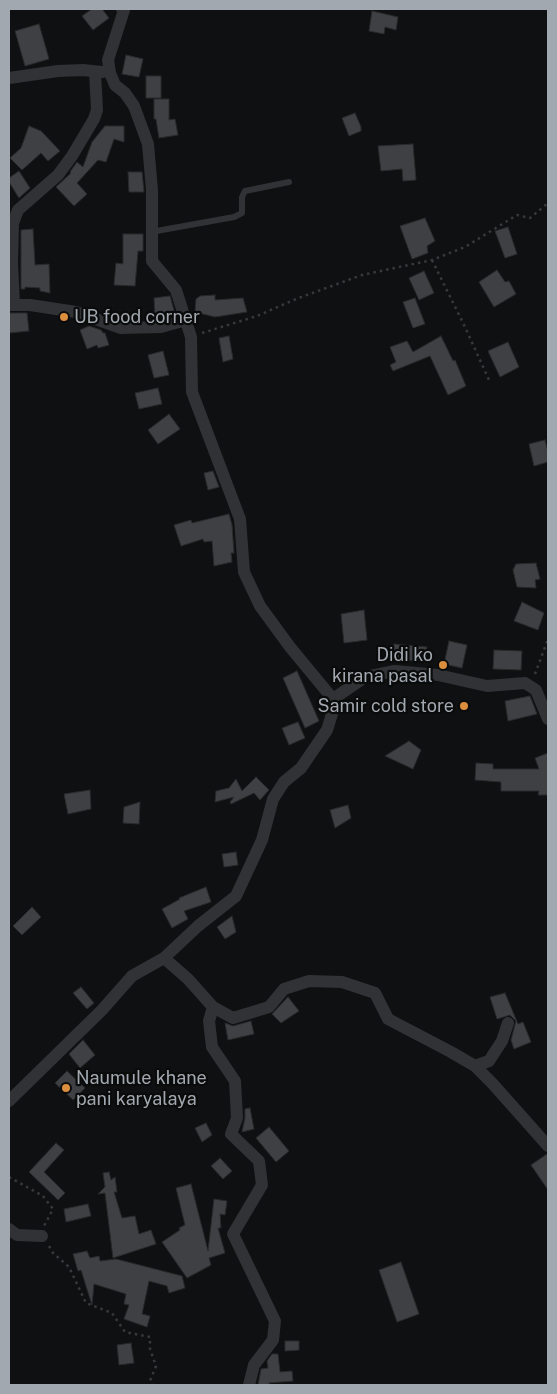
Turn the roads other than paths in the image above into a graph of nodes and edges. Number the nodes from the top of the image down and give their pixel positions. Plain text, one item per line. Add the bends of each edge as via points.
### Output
1 (124, 9) edge
2 (95, 72) junction
3 (110, 73) junction
4 (9, 78) edge
5 (289, 182) dead end
6 (151, 232) junction
7 (11, 305) edge
8 (186, 320) junction
9 (333, 699) junction
10 (548, 719) edge
11 (164, 958) junction
12 (213, 1007) junction
13 (508, 1023) dead end
14 (475, 1066) junction
15 (11, 1094) edge
16 (548, 1146) edge
17 (9, 1229) edge
18 (42, 1236) road end
19 (249, 1385) edge

1 - 3 street via 108,60
2 - 3 street
2 - 4 street via 58,71
2 - 7 street via 97,110 94,119 58,175 18,210 13,223
3 - 6 street via 115,85 134,106 148,144
5 - 6 lane via 245,192 242,213 234,217
6 - 8 street via 152,261 176,290
7 - 8 street via 76,312 121,328 161,327
8 - 9 street via 192,337 192,392 240,519 244,572 260,606
9 - 10 street via 365,677 395,671 438,675 487,686 525,683 536,690
9 - 11 street via 327,730 301,768 284,782 272,799 262,840 236,896
11 - 12 street
11 - 15 street via 132,976 102,1010
12 - 14 street via 233,1018 269,1007 284,989 309,981 342,982 375,993 388,1019
12 - 19 street via 209,1021 212,1046 235,1081 237,1118 231,1134 259,1162 262,1185 233,1234 275,1321 273,1340 254,1365
13 - 14 street via 502,1041 489,1061
14 - 16 street
17 - 18 street via 18,1235

